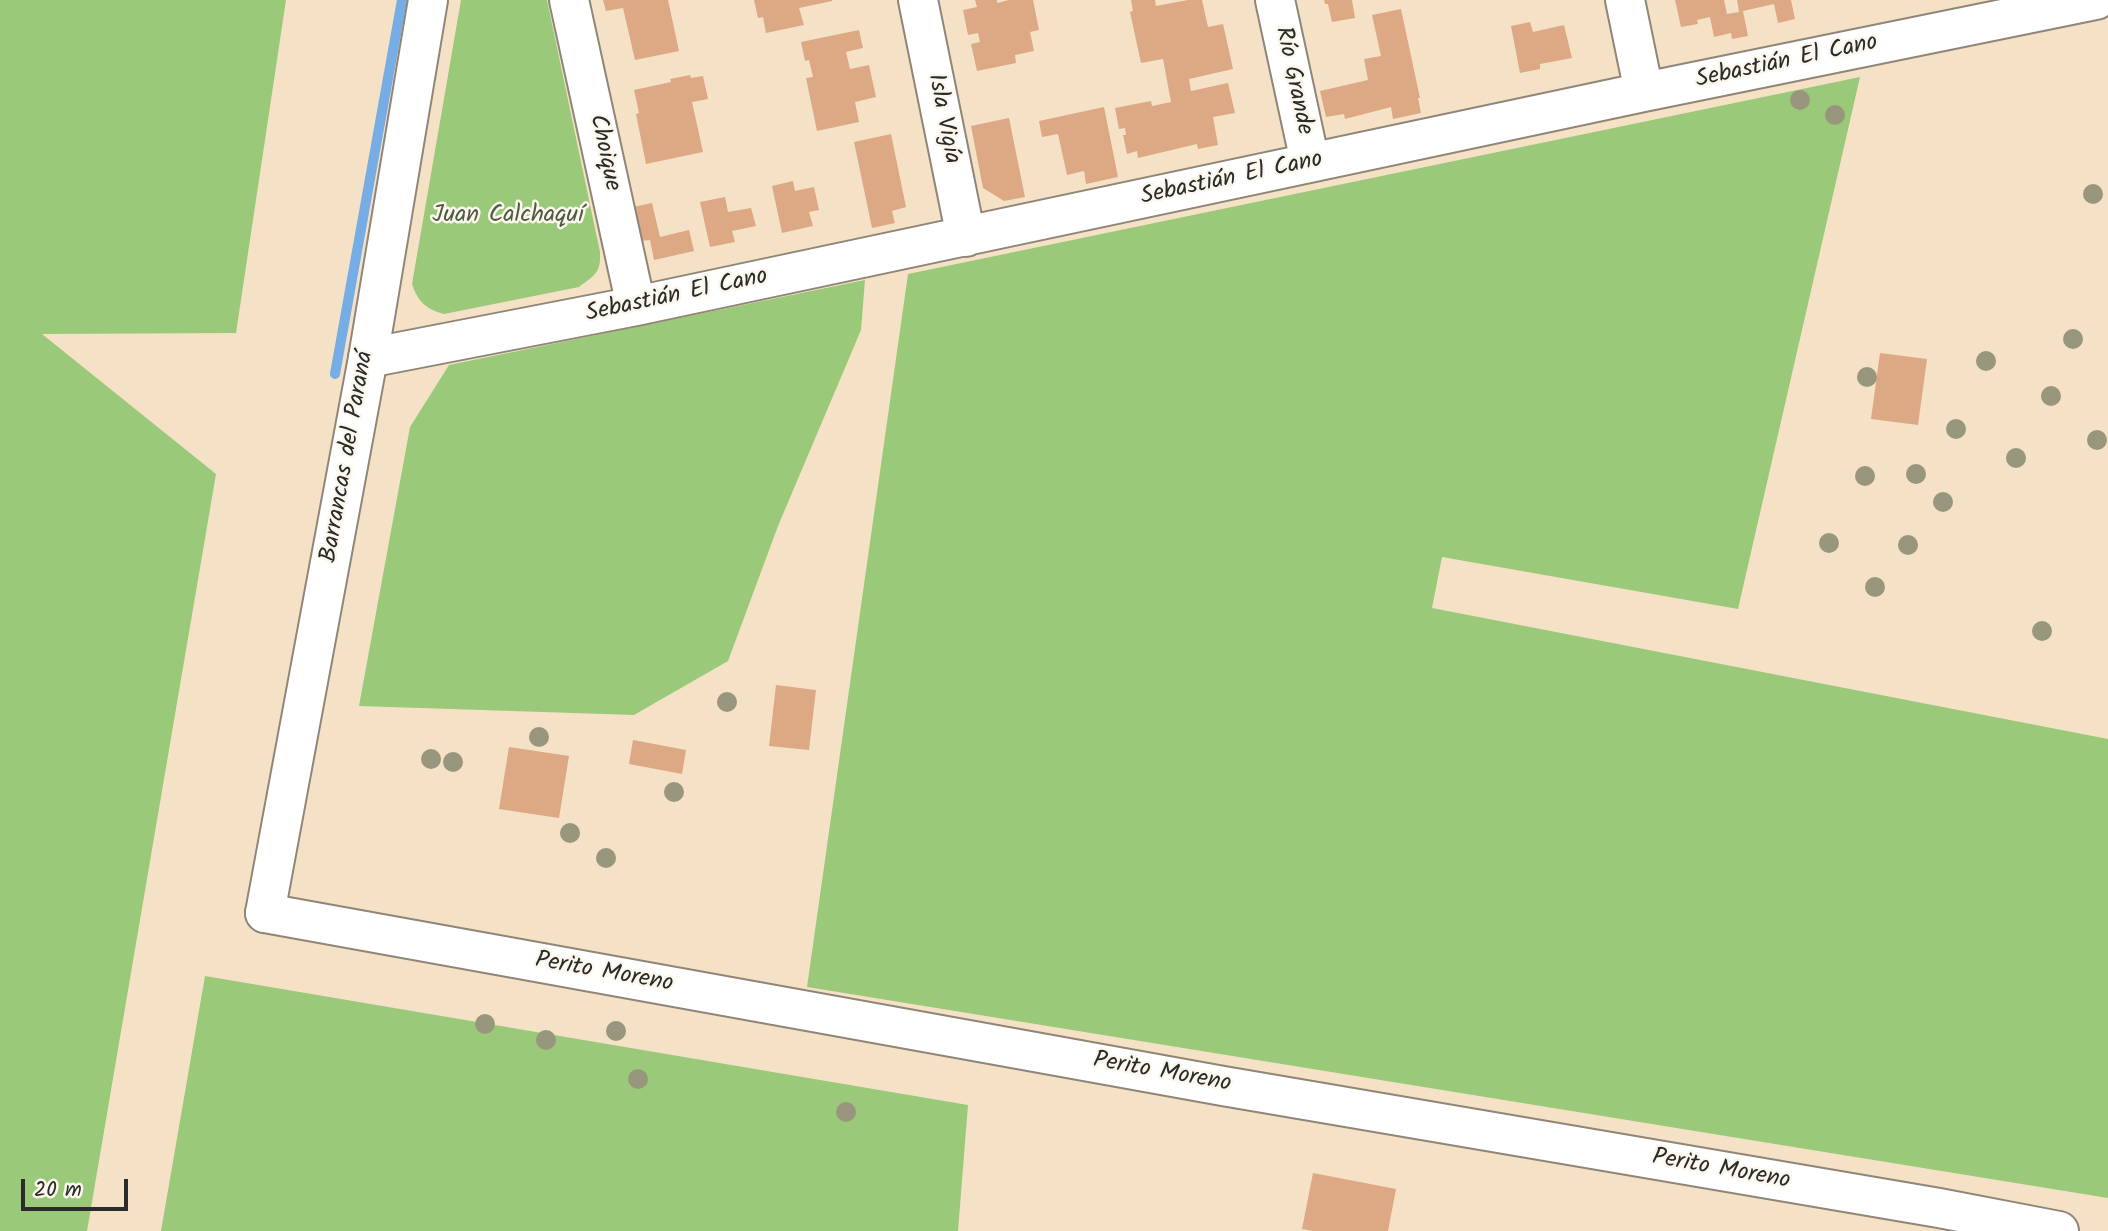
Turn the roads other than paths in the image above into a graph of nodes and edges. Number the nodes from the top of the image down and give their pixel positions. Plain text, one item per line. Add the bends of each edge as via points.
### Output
1 (428, 0) edge
2 (569, 0) edge
3 (918, 0) edge
4 (1275, 0) edge
5 (1625, 0) edge
6 (2096, 0) edge
7 (1978, 11) edge
8 (1644, 92) junction
9 (1310, 162) junction
10 (966, 237) junction
11 (636, 306) junction
12 (368, 358) junction
13 (265, 913) joint
14 (2060, 1231) edge

1 - 12 street, Barrancas del Paraná
2 - 11 street, Choique
3 - 10 street, Isla Vigía
4 - 9 street, Río Grande
5 - 8 street
6 - 7 street, Sebastián El Cano
7 - 8 street, Sebastián El Cano
8 - 9 street, Sebastián El Cano
9 - 10 street, Sebastián El Cano
10 - 11 street, Sebastián El Cano
11 - 12 street, Sebastián El Cano
12 - 13 street, Barrancas del Paraná
13 - 14 street, Perito Moreno

